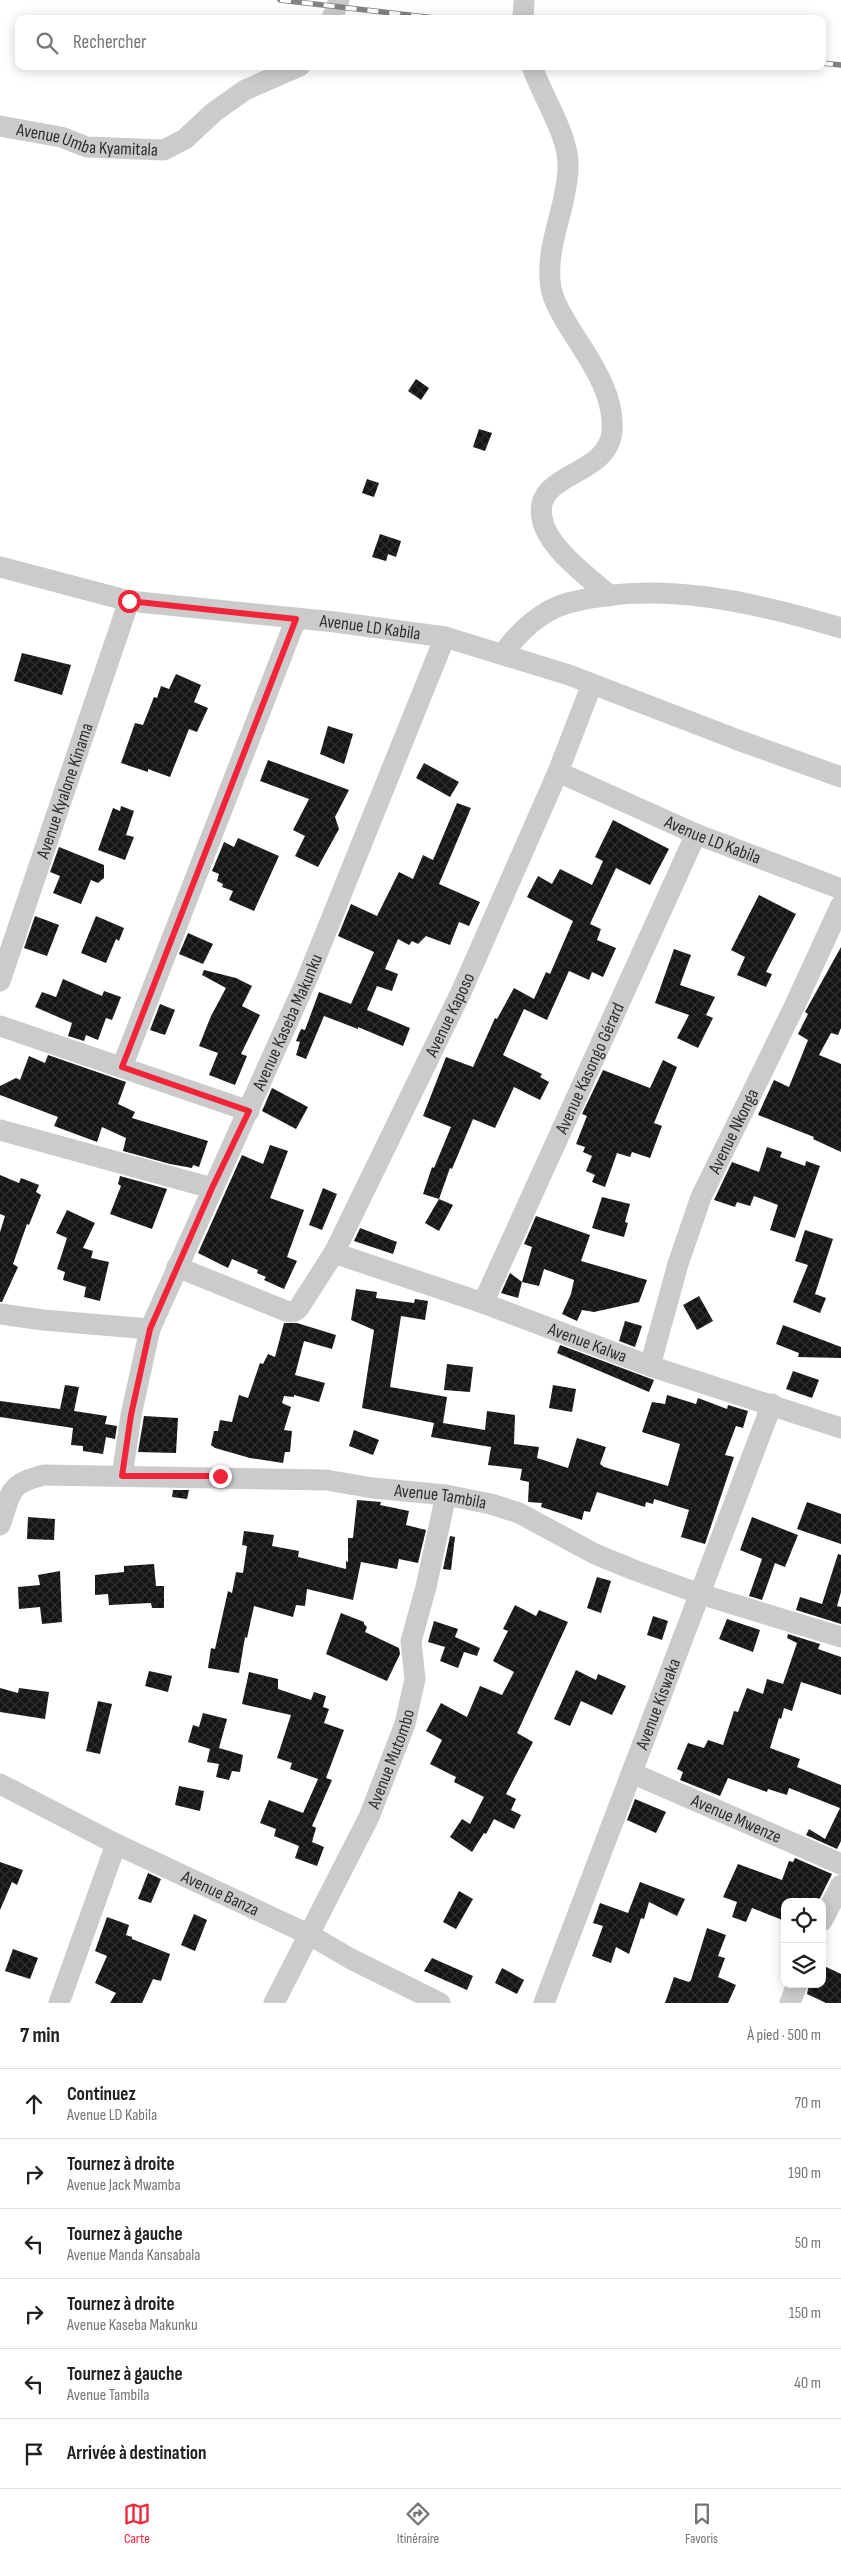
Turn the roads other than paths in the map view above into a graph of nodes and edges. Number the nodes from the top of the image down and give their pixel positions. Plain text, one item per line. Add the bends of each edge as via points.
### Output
1 (340, 0) edge
2 (524, 0) edge
3 (334, 15) edge
4 (523, 15) edge
5 (291, 70) edge
6 (534, 70) edge
7 (0, 126) edge
8 (0, 567) edge
9 (610, 596) junction
10 (129, 601) junction
11 (296, 619) junction
12 (841, 628) edge
13 (446, 637) junction
14 (503, 654) junction
15 (592, 684) junction
16 (558, 772) junction
17 (841, 777) edge
18 (696, 834) junction
19 (841, 889) edge
20 (841, 905) edge
21 (0, 981) edge
22 (0, 1026) edge
23 (122, 1067) junction
24 (249, 1111) junction
25 (0, 1130) edge
26 (212, 1188) junction
27 (334, 1253) junction
28 (177, 1267) junction
29 (482, 1303) junction
30 (0, 1314) edge
31 (150, 1329) junction
32 (650, 1366) junction
33 (772, 1404) junction
34 (841, 1428) edge
35 (122, 1476) junction
36 (446, 1495) junction
37 (0, 1525) edge
38 (700, 1594) junction
39 (841, 1636) edge
40 (632, 1773) junction
41 (0, 1784) edge
42 (116, 1844) junction
43 (841, 1864) edge
44 (841, 1885) edge
45 (826, 1913) edge
46 (310, 1935) junction
47 (796, 1988) edge
48 (59, 2003) edge
49 (274, 2003) edge
50 (440, 2003) edge
51 (544, 2003) edge
52 (790, 2003) edge

1 - 3 street
2 - 4 street
5 - 7 street, Avenue Umba Kyamitala via 244,90 185,139 164,150 87,147 61,138
6 - 9 street via 566,149 568,169 554,235 551,288 559,309 605,388 612,423 610,443 598,459 549,488 542,502 541,518 554,543
8 - 10 street, Avenue LD Kabila
9 - 12 street via 671,593 742,602
9 - 14 street via 549,611 528,626
10 - 11 street, Avenue LD Kabila
10 - 21 street, Avenue Kyalone Kinama
11 - 13 street, Avenue LD Kabila
11 - 23 street
13 - 14 street, Avenue LD Kabila
13 - 24 street, Avenue Kaseba Makunku via 307,979
14 - 15 street, Avenue LD Kabila
15 - 16 street, Avenue Kaposo
15 - 17 street, Avenue LD Kabila
16 - 18 street, Avenue LD Kabila
16 - 27 street, Avenue Kaposo via 462,990
18 - 19 street, Avenue LD Kabila
18 - 29 street, Avenue Kasongo Gérard
20 - 32 street, Avenue Nkonga via 701,1197 678,1264
22 - 23 street
23 - 24 street
24 - 26 street, Avenue Kaseba Makunku
25 - 26 street
26 - 28 street, Avenue Kaseba Makunku
27 - 28 street, Avenue Kaposo via 293,1312
27 - 29 street, Avenue Kalwa
28 - 31 street, Avenue Kaseba Makunku
29 - 32 street, Avenue Kalwa
30 - 31 street
31 - 35 street, Avenue Kaseba Makunku via 131,1415
32 - 33 street, Avenue Kalwa
33 - 34 street, Avenue Kalwa
33 - 38 street, Avenue Kiswaka
35 - 36 street, Avenue Tambila via 326,1480
35 - 37 street, Avenue Tambila via 44,1475 17,1484
36 - 38 street, Avenue Tambila via 519,1513 595,1554
36 - 46 street, Avenue Mutombo via 412,1641 415,1679 405,1724 369,1817
38 - 39 street, Avenue Tambila
38 - 40 street, Avenue Kiswaka
40 - 43 street, Avenue Mwenze
40 - 51 street, Avenue Kiswaka
41 - 42 street, Avenue Banza
42 - 46 street, Avenue Banza
42 - 48 street
44 - 45 street
46 - 49 street, Avenue Mutombo
46 - 50 street, Avenue Banza
47 - 52 street

